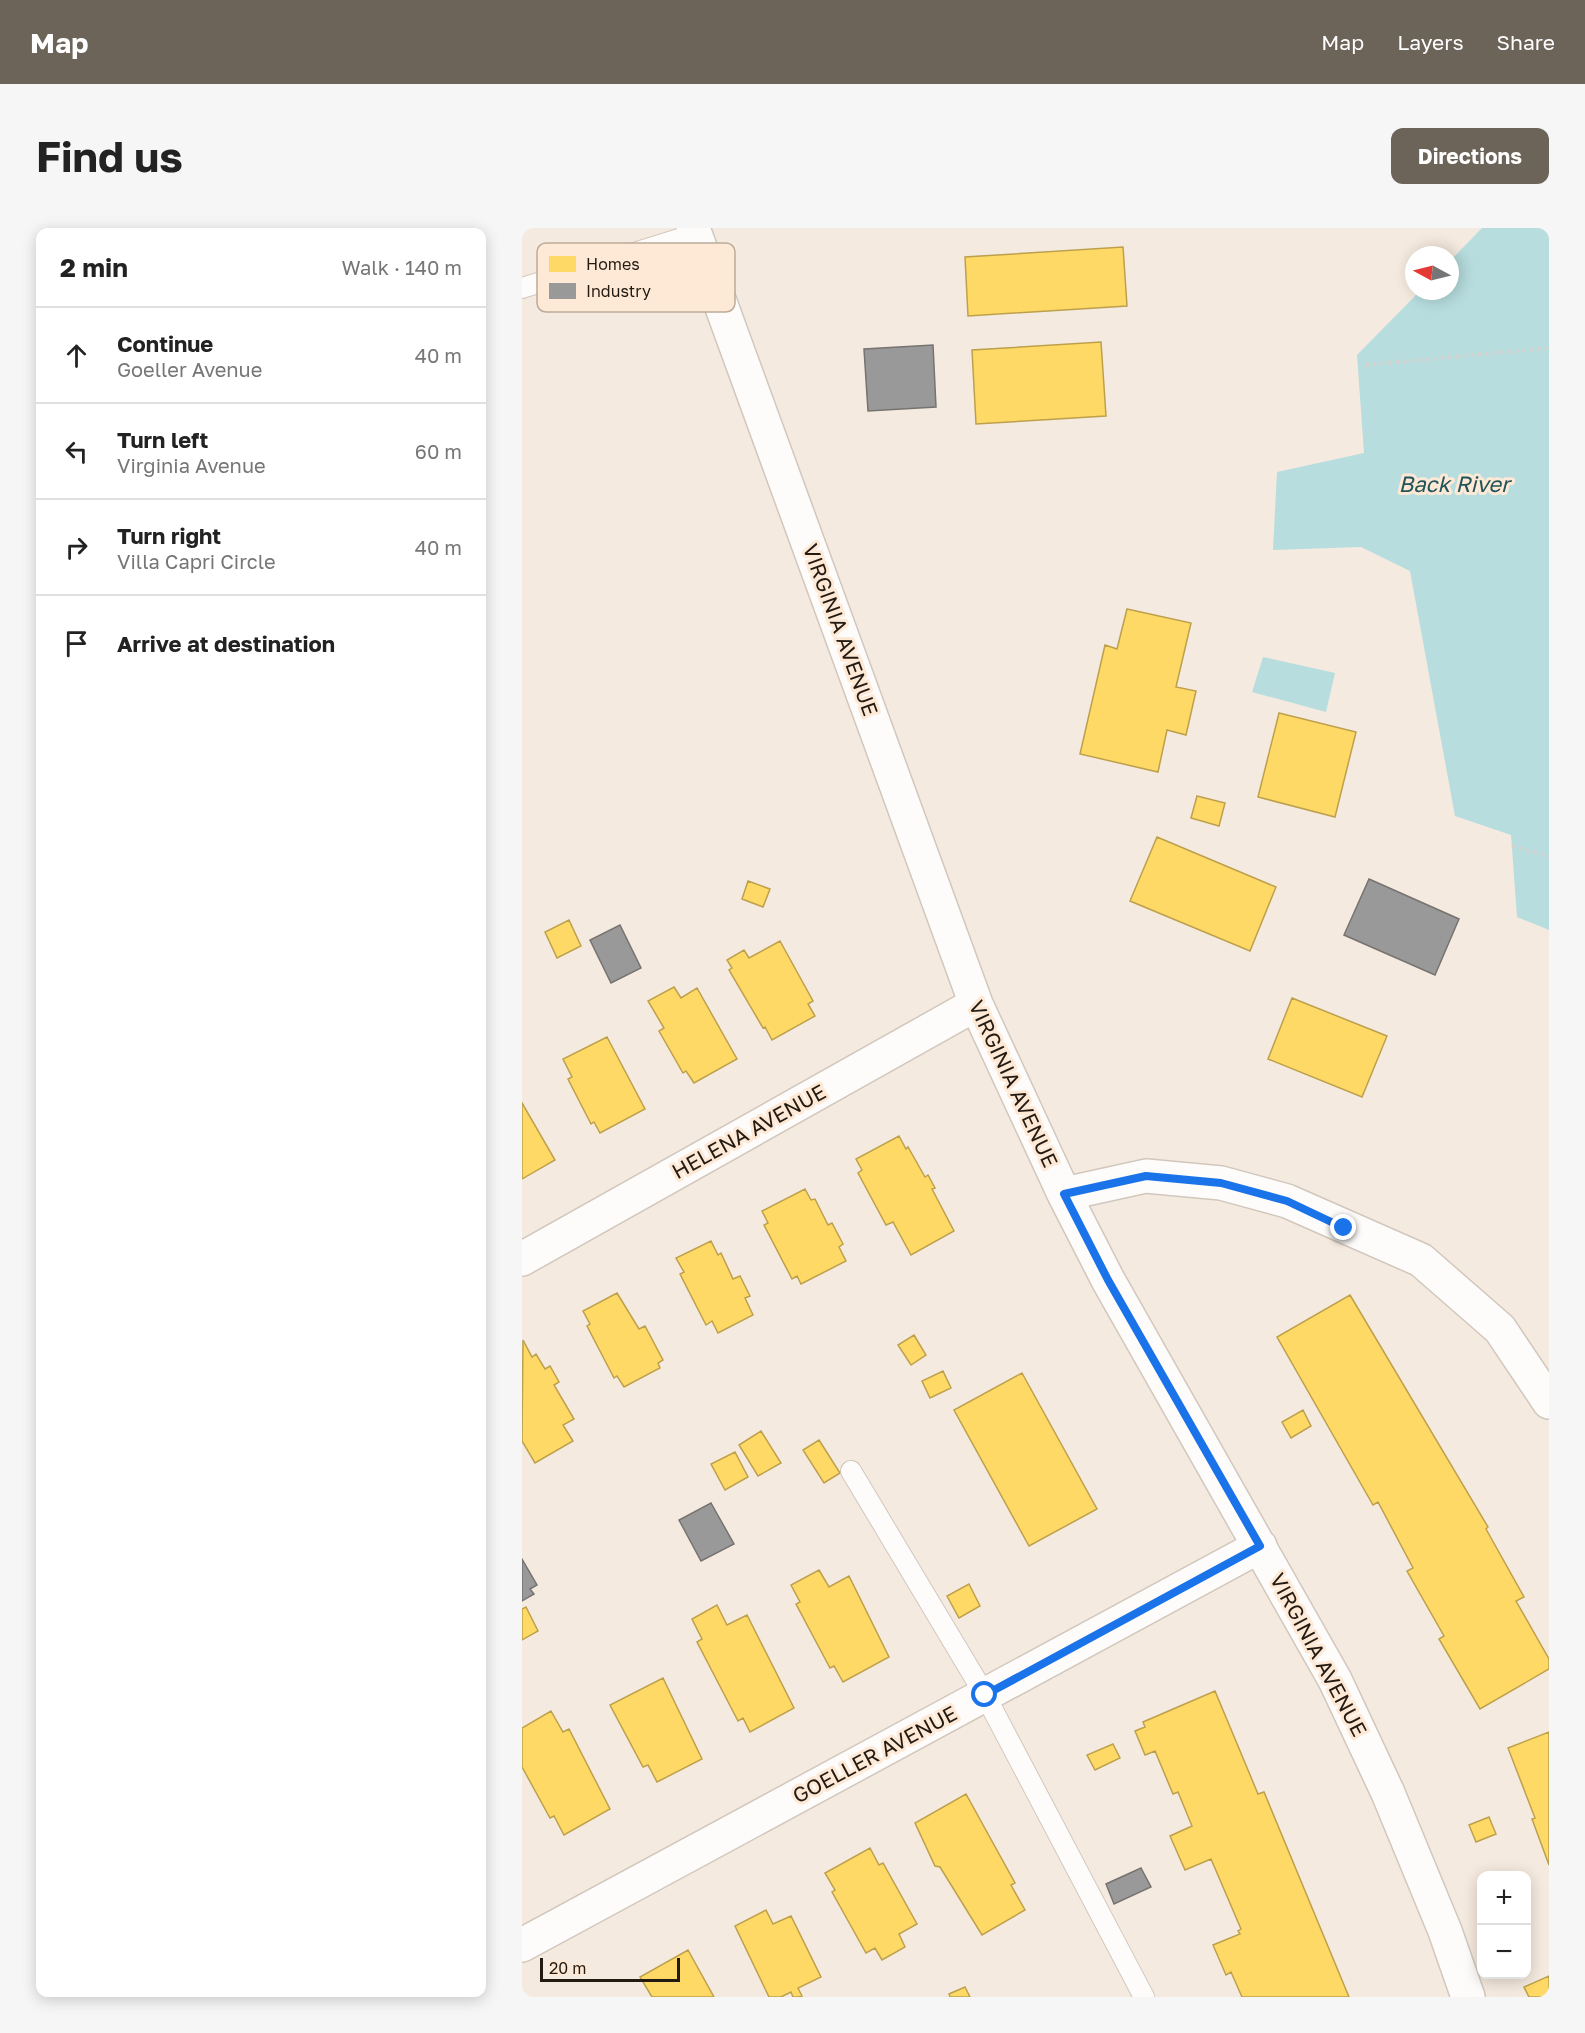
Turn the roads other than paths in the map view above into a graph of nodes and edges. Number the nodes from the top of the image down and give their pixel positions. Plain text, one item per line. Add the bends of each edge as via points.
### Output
1 (694, 231) edge
2 (658, 243) edge
3 (537, 283) edge
4 (522, 288) edge
5 (724, 312) edge
6 (976, 1004) junction
7 (1064, 1194) junction
8 (522, 1259) edge
9 (1549, 1402) edge
10 (851, 1471) dead end
11 (1260, 1546) junction
12 (985, 1695) junction
13 (522, 1946) edge
14 (1144, 1997) edge
15 (1468, 1997) edge

1 - 2 lane
3 - 4 lane
5 - 6 street, VIRGINIA AVENUE
6 - 7 street, VIRGINIA AVENUE
6 - 8 street, HELENA AVENUE
7 - 9 street via 1146,1176 1221,1183 1287,1201 1421,1260 1500,1329
7 - 11 street, VIRGINIA AVENUE via 1108,1280
10 - 12 lane
11 - 12 street, GOELLER AVENUE
11 - 15 street, VIRGINIA AVENUE via 1335,1680 1388,1793
12 - 13 street, GOELLER AVENUE
12 - 14 lane

